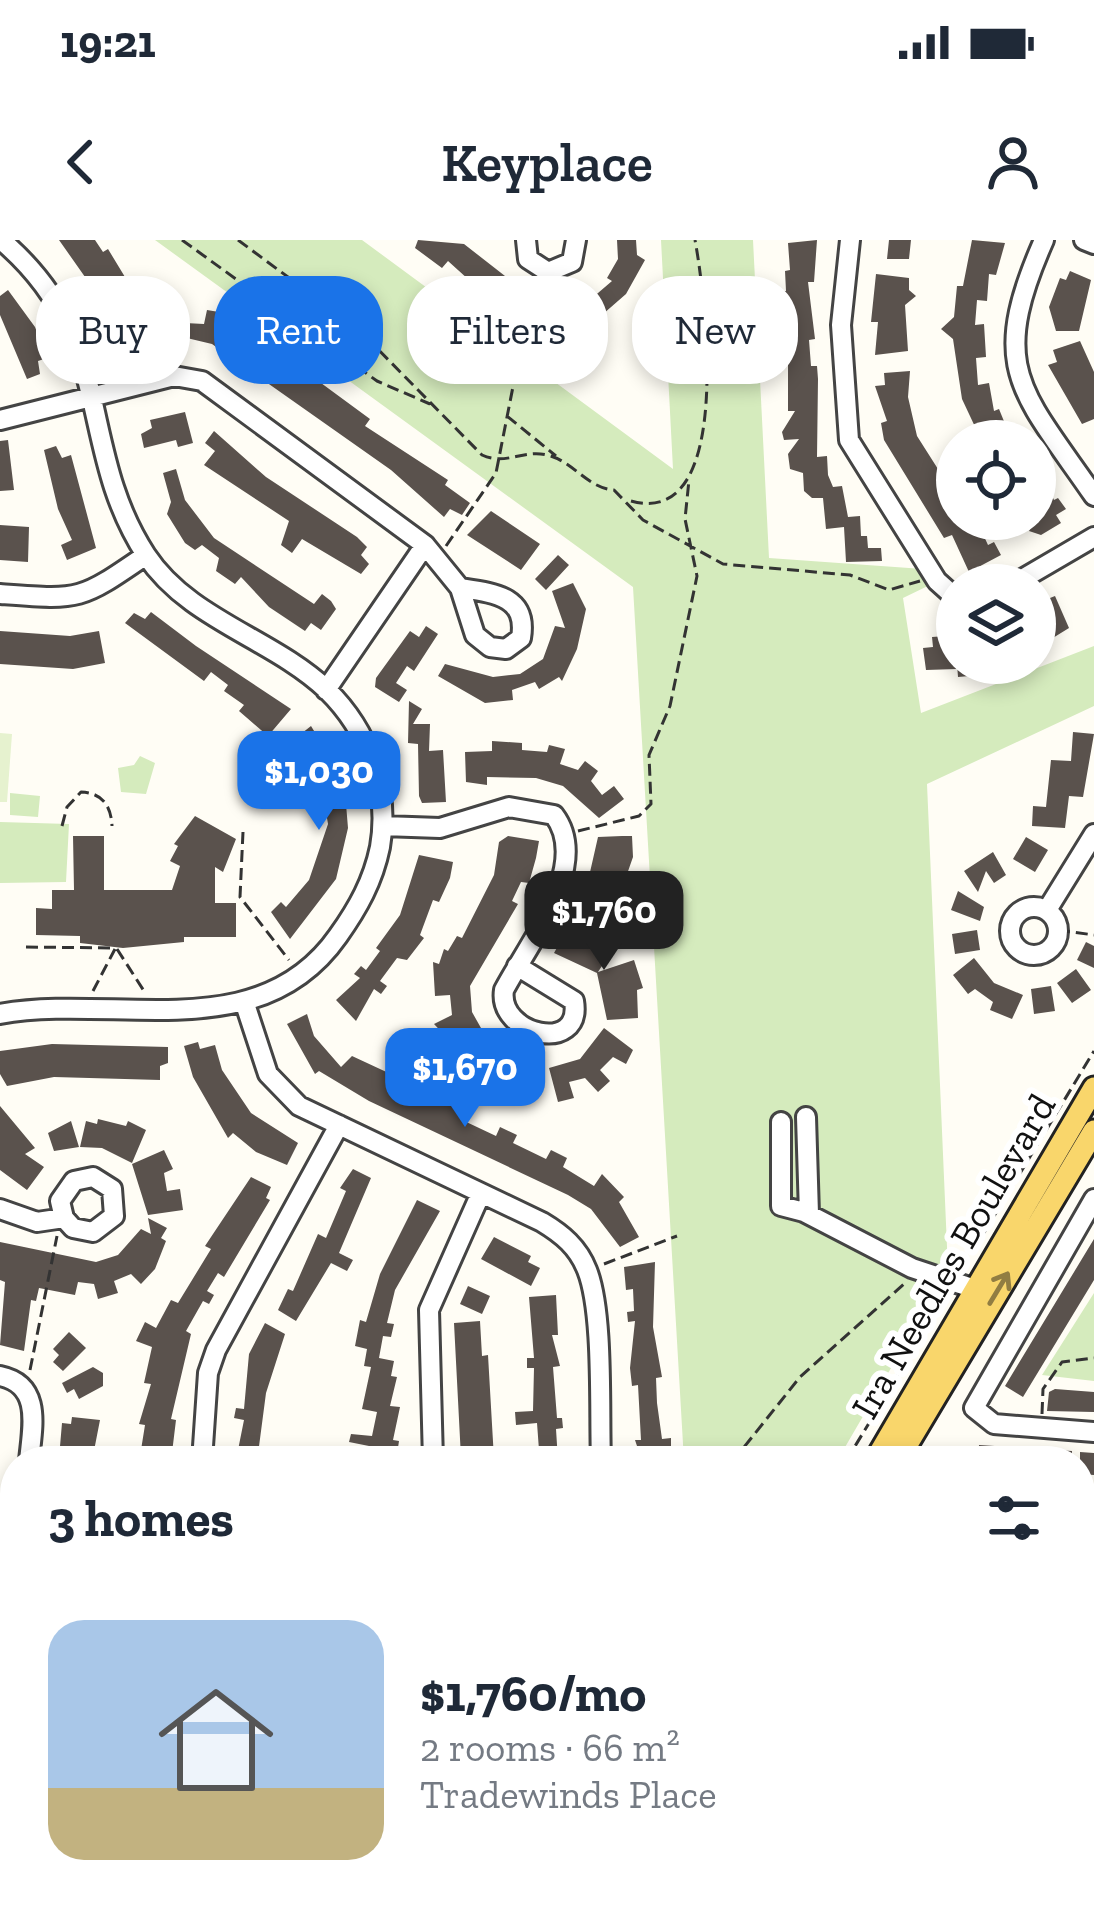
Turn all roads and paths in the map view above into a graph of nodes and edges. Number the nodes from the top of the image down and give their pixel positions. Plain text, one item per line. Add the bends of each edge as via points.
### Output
1 (1, 240) edge
2 (182, 240) edge
3 (238, 240) edge
4 (526, 240) edge
5 (576, 240) edge
6 (695, 240) edge
7 (850, 240) edge
8 (1044, 240) edge
9 (1084, 240) edge
10 (1094, 244) edge
11 (513, 384) edge
12 (94, 397) junction
13 (430, 404) junction
14 (507, 416) junction
15 (0, 420) edge
16 (562, 460) junction
17 (498, 463) junction
18 (690, 480) junction
19 (1094, 496) edge
20 (627, 500) junction
21 (1094, 537) edge
22 (424, 545) junction
23 (445, 548) dead end
24 (695, 551) junction
25 (146, 555) junction
26 (1048, 564) edge
27 (936, 578) edge
28 (922, 580) dead end
29 (460, 588) dead end
30 (0, 594) edge
31 (326, 690) junction
32 (62, 826) dead end
33 (112, 826) dead end
34 (383, 826) junction
35 (243, 832) dead end
36 (1094, 834) edge
37 (566, 838) junction
38 (1047, 910) junction
39 (1058, 931) junction
40 (1094, 935) edge
41 (26, 947) dead end
42 (116, 948) junction
43 (290, 962) dead end
44 (517, 965) dead end
45 (93, 991) dead end
46 (144, 991) dead end
47 (245, 1004) junction
48 (0, 1013) edge
49 (1094, 1051) edge
50 (1094, 1088) edge
51 (806, 1118) dead end
52 (781, 1122) dead end
53 (339, 1125) junction
54 (1094, 1131) edge
55 (481, 1192) junction
56 (1094, 1199) edge
57 (0, 1209) edge
58 (809, 1214) junction
59 (64, 1218) joint
60 (677, 1236) dead end
61 (604, 1264) dead end
62 (919, 1271) junction
63 (965, 1285) junction
64 (1094, 1358) edge
65 (953, 1363) junction
66 (30, 1370) dead end
67 (0, 1376) edge
68 (986, 1383) junction
69 (1042, 1428) junction
70 (1094, 1432) edge
71 (29, 1446) edge
72 (203, 1446) edge
73 (433, 1446) edge
74 (601, 1446) edge
75 (745, 1446) edge
76 (856, 1446) edge
77 (883, 1446) edge
78 (906, 1446) edge

1 - 12 street via 37,271 73,328
2 - 13 path via 377,381
3 - 13 path via 358,329
4 - 5 street via 528,259 548,272 572,262
6 - 18 path via 705,408 704,450
7 - 27 street via 842,325 849,440
8 - 19 street via 1016,307 1019,379
9 - 10 street
11 - 14 path
12 - 15 street
12 - 22 street via 174,376 202,381
12 - 25 street via 119,502
13 - 17 path
14 - 16 path
14 - 17 path
16 - 17 path via 543,453
16 - 20 path
17 - 23 path
18 - 20 path via 662,500
18 - 24 path via 685,519
20 - 24 path via 643,520
21 - 26 street
22 - 29 street
22 - 31 street
24 - 28 path via 723,565 850,575 889,590
24 - 37 path via 697,577 670,706 649,755 649,812
25 - 30 street via 69,599
25 - 31 street via 201,609
31 - 34 street via 367,745
32 - 33 path via 81,792 106,802
34 - 37 street via 440,829 509,807 554,815
34 - 47 street via 362,902 326,953 302,976
35 - 43 path via 240,898
36 - 38 street
37 - 44 street via 563,877
38 - 39 street
38 - 39 street via 1016,915 1014,945 1028,955 1046,953
39 - 40 path
41 - 42 path
42 - 45 path
42 - 46 path
47 - 48 street
47 - 53 street via 278,1089
49 - 63 path
50 - 63 main road, Ira Needles Boulevard
51 - 58 street
52 - 58 street via 782,1206
53 - 55 street
53 - 72 street via 216,1350
65 -> 54 main road, Ira Needles Boulevard
55 - 73 street via 428,1310
55 - 74 street via 560,1232 587,1268
56 - 68 street
57 - 59 street via 37,1222
58 - 62 street
59 - 66 path
60 - 61 path
62 - 63 street
62 - 75 path via 800,1377
63 - 76 path
63 - 77 main road, Ira Needles Boulevard
64 - 69 path via 1062,1362 1043,1389
65 - 68 street
65 - 78 main road, Ira Needles Boulevard
67 - 71 street via 31,1399
68 - 69 street via 976,1396 978,1417
69 - 70 street

